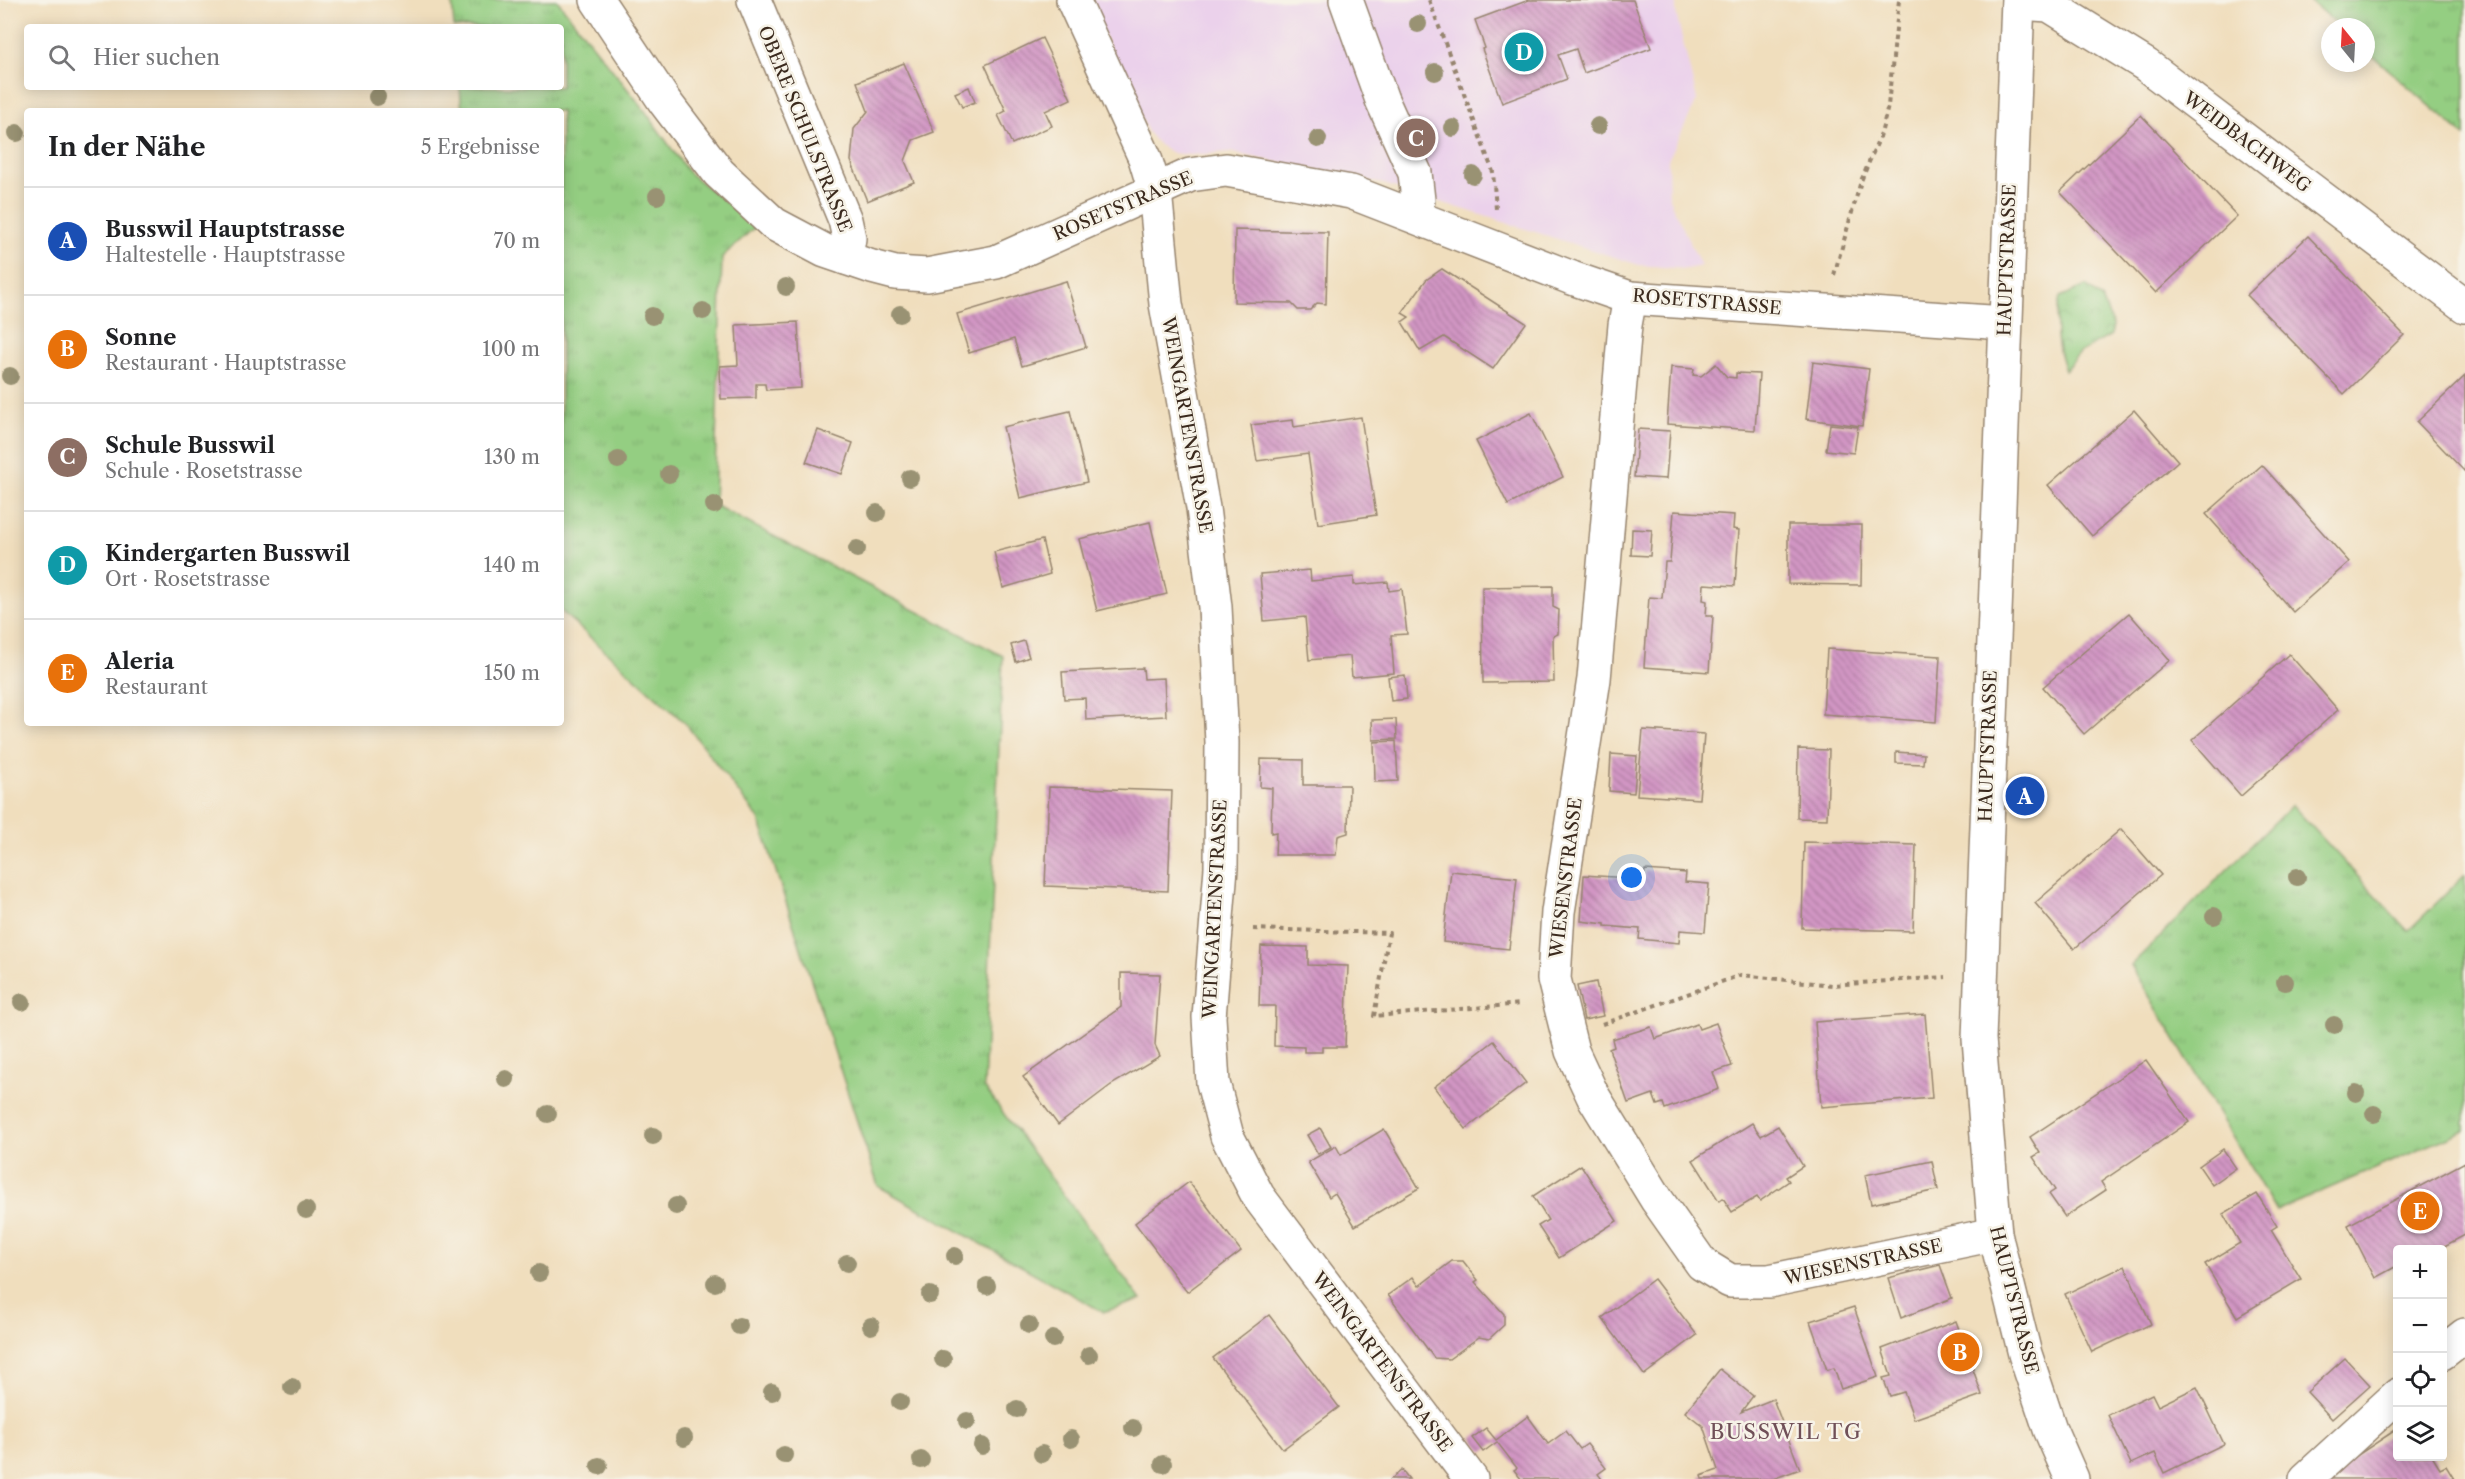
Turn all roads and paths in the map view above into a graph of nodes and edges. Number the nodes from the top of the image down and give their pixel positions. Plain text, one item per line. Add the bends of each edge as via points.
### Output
1 (597, 0) edge
2 (754, 0) edge
3 (1073, 0) edge
4 (1346, 0) edge
5 (1429, 0) edge
6 (1899, 0) edge
7 (2018, 2) edge
8 (1155, 191) junction
9 (1413, 215) junction
10 (1483, 243) junction
11 (846, 258) junction
12 (1630, 297) junction
13 (2465, 306) edge
14 (1829, 312) junction
15 (2005, 323) junction
16 (1216, 928) junction
17 (1980, 975) junction
18 (1518, 1004) dead end
19 (1568, 1037) junction
20 (1995, 1234) junction
21 (2465, 1335) edge
22 (2447, 1349) edge
23 (2393, 1399) edge
24 (1471, 1479) edge
25 (2072, 1479) edge
26 (2306, 1479) edge

1 - 11 street, ROSETSTRASSE via 665,102 719,172 774,225
2 - 11 street, OBERE SCHULSTRASSE via 845,220 849,238
3 - 8 street, WEINGARTENSTRASSE via 1146,158
4 - 9 street via 1382,100 1414,173 1418,200
5 - 10 path via 1493,172 1497,204
6 - 14 path via 1888,106 1836,264
7 - 13 street, WEIDBACHWEG via 2049,5 2146,65
7 - 15 street, HAUPTSTRASSE
8 - 9 street, ROSETSTRASSE via 1190,175 1226,170 1351,192
8 - 11 street, ROSETSTRASSE via 996,262 927,274 895,273
8 - 16 street, WEINGARTENSTRASSE via 1166,304 1203,508 1215,607 1222,742 1221,868
9 - 10 street, ROSETSTRASSE
10 - 12 street, ROSETSTRASSE
12 - 14 street, ROSETSTRASSE
12 - 19 street, WIESENSTRASSE via 1594,679 1558,912 1554,979
14 - 15 street, ROSETSTRASSE
15 - 17 street, HAUPTSTRASSE
16 - 18 path via 1389,933 1374,1016
16 - 24 street, WEINGARTENSTRASSE via 1209,1017 1213,1083 1227,1136 1258,1196
17 - 19 path via 1832,985 1741,975
17 - 20 street, HAUPTSTRASSE via 1979,1039
19 - 20 street, WIESENSTRASSE via 1593,1096 1657,1200 1702,1264 1731,1281 1769,1281
20 - 25 street, HAUPTSTRASSE via 2025,1354
21 - 22 street
23 - 26 street

